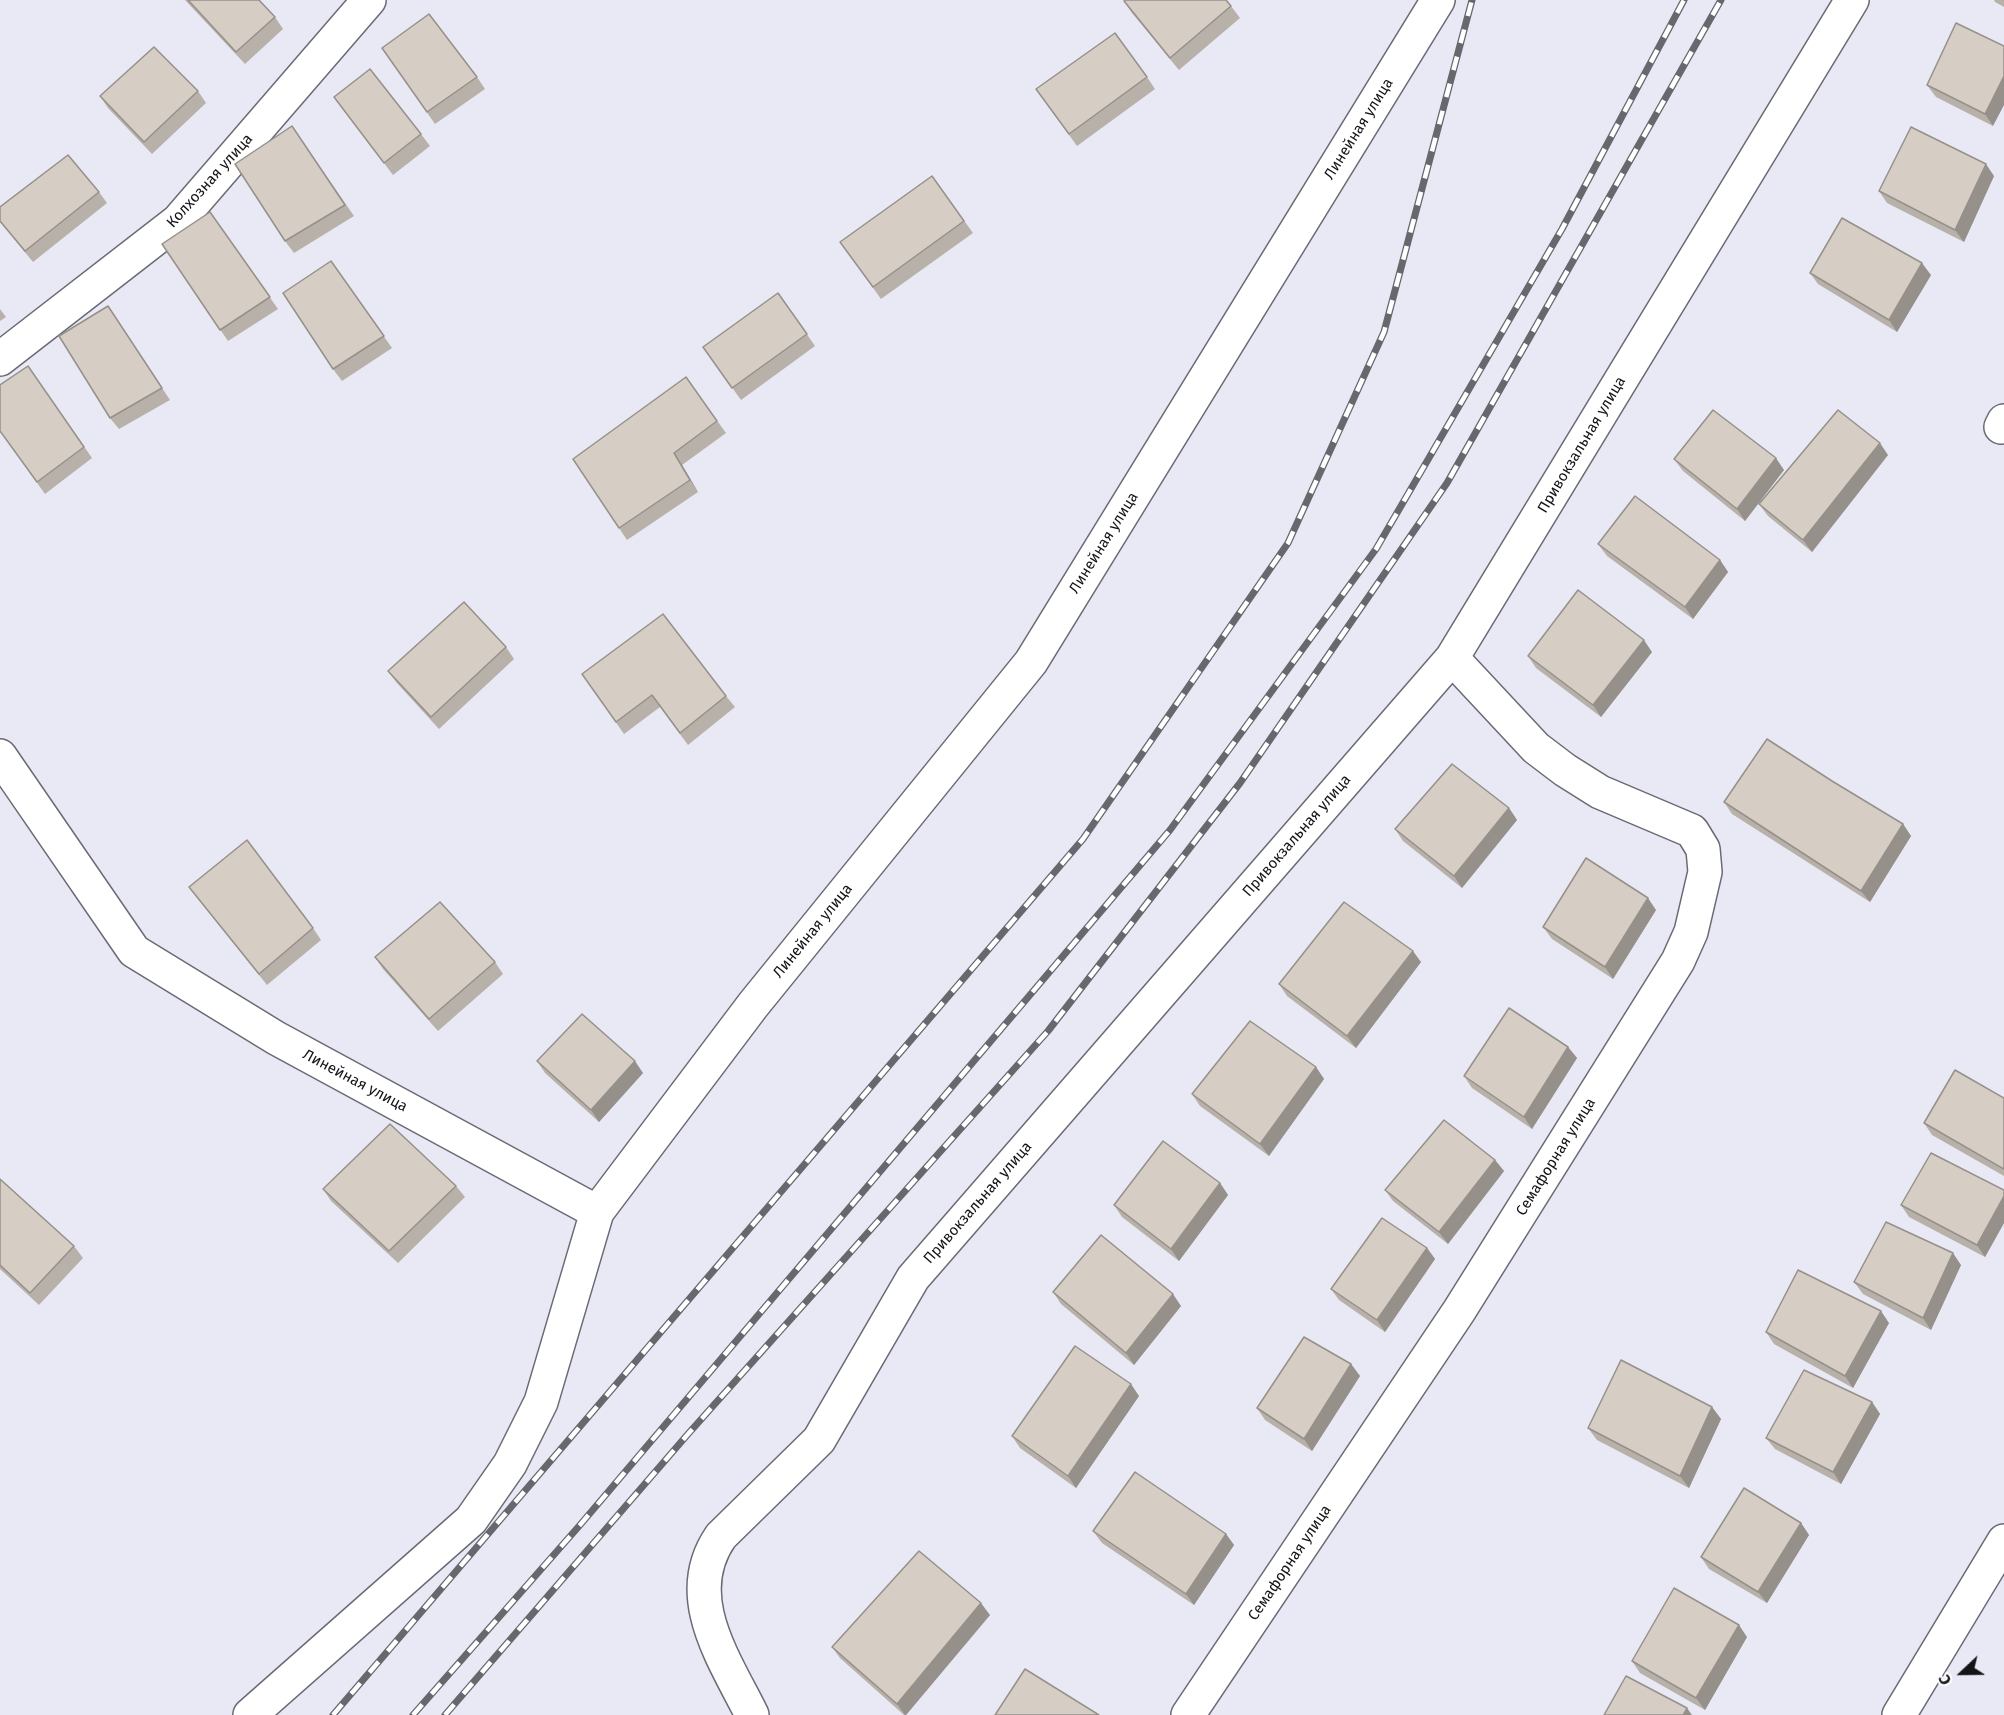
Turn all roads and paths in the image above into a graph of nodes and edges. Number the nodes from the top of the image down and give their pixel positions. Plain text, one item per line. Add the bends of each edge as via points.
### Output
1 (369, 0) edge
2 (1438, 0) edge
3 (1852, 0) edge
4 (0, 359) edge
5 (1452, 658) junction
6 (0, 756) edge
7 (597, 1212) junction
8 (2004, 1541) edge
9 (250, 1715) edge
10 (752, 1715) edge
11 (1188, 1715) edge
12 (1899, 1715) edge

1 - 4 street, Колхозная улица via 178,221
2 - 7 street, Линейная улица via 1031,662 753,1005
3 - 5 street, Привокзальная улица
5 - 10 street, Привокзальная улица via 913,1278 819,1440 721,1536 711,1551 705,1569 704,1608
5 - 11 street, Семафорная улица via 1536,748 1565,770 1600,792 1692,831 1703,849 1705,872 1699,902 1678,961 1459,1311
6 - 7 street, Линейная улица via 134,951 276,1038
7 - 9 street via 541,1402 497,1483 471,1520
8 - 12 street

